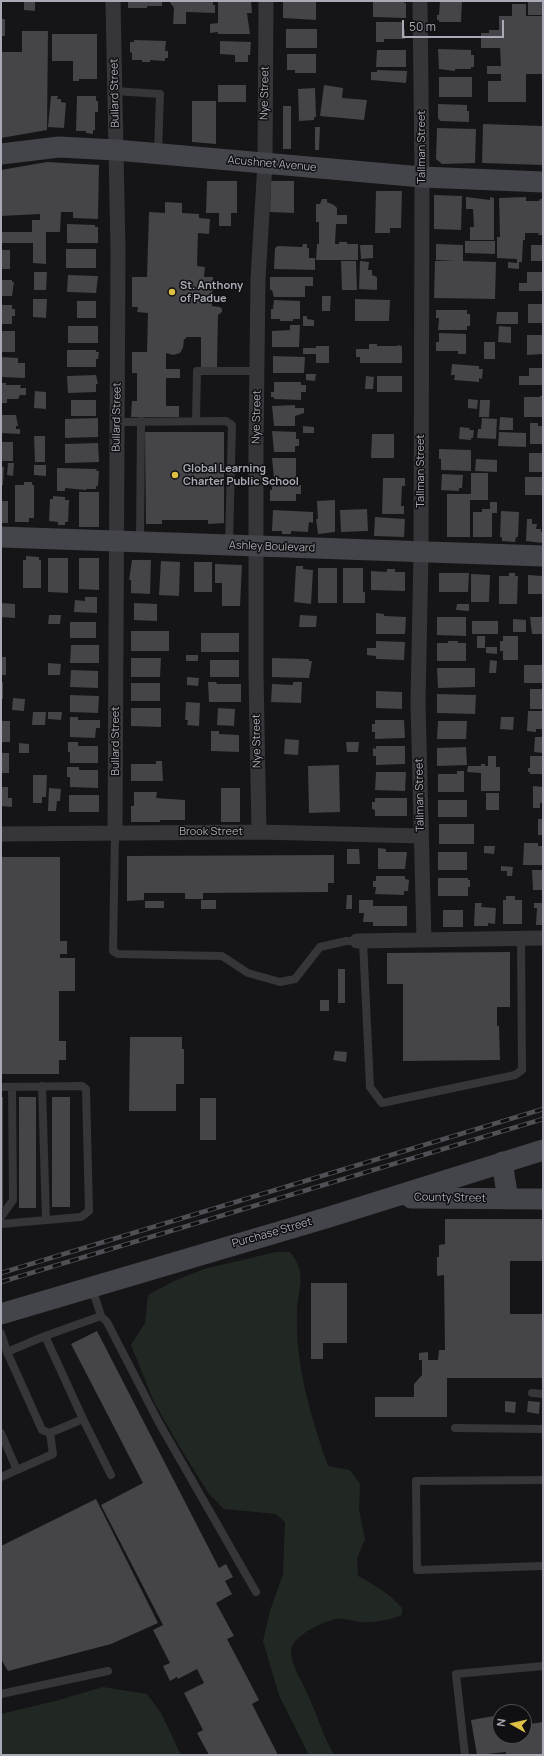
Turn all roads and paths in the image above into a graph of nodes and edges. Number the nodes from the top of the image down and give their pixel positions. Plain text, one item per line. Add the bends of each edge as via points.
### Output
1 (114, 1) edge
2 (266, 1) edge
3 (420, 1) edge
4 (115, 91) junction
5 (116, 150) junction
6 (1, 154) edge
7 (158, 154) junction
8 (265, 163) junction
9 (422, 177) junction
10 (543, 182) edge
11 (257, 371) junction
12 (141, 421) junction
13 (196, 421) junction
14 (117, 422) junction
15 (1, 537) edge
16 (116, 541) junction
17 (140, 542) junction
18 (229, 546) junction
19 (257, 547) junction
20 (421, 553) junction
21 (543, 556) edge
22 (259, 832) junction
23 (115, 833) junction
24 (1, 834) edge
25 (421, 836) junction
26 (543, 938) edge
27 (521, 939) junction
28 (424, 940) junction
29 (360, 942) junction
30 (42, 1086) junction
31 (1, 1087) edge
32 (12, 1087) junction
33 (543, 1150) edge
34 (502, 1162) junction
35 (392, 1197) junction
36 (508, 1199) junction
37 (543, 1199) edge
38 (1, 1217) edge
39 (46, 1220) junction
40 (1, 1224) edge
41 (92, 1288) junction
42 (1, 1314) edge
43 (101, 1316) junction
44 (1, 1333) edge
45 (45, 1336) junction
46 (7, 1352) junction
47 (532, 1394) dead end
48 (543, 1394) edge
49 (83, 1419) junction
50 (455, 1428) dead end
51 (543, 1429) edge
52 (50, 1432) junction
53 (1, 1433) edge
54 (17, 1470) junction
55 (111, 1475) dead end
56 (1, 1477) edge
57 (543, 1480) edge
58 (543, 1566) edge
59 (256, 1592) dead end
60 (543, 1666) edge
61 (108, 1671) dead end
62 (1, 1694) edge
63 (465, 1755) edge

1 - 4 street, Bullard Street
2 - 8 street, Nye Street
3 - 9 street, Tallman Street
4 - 5 street, Bullard Street
4 - 7 lane via 160,94
5 - 6 main road, Acushnet Avenue via 59,147
5 - 7 main road, Acushnet Avenue
5 - 14 street, Bullard Street
7 - 8 main road, Acushnet Avenue
8 - 9 main road, Acushnet Avenue
8 - 11 street, Nye Street via 258,280
9 - 10 main road, Acushnet Avenue
9 - 20 street, Tallman Street
11 - 13 lane via 197,371
11 - 19 street, Nye Street
12 - 13 lane
12 - 14 lane
12 - 17 lane
13 - 18 lane via 226,421 232,425
14 - 16 street, Bullard Street
15 - 16 main road, Ashley Boulevard
16 - 17 main road, Ashley Boulevard
16 - 23 street, Bullard Street
17 - 18 main road, Ashley Boulevard
18 - 19 main road, Ashley Boulevard
19 - 20 main road, Ashley Boulevard
19 - 22 street, Nye Street
20 - 21 main road, Ashley Boulevard
20 - 25 street, Tallman Street via 418,703
22 - 23 street, Brook Street
22 - 25 street, Brook Street
23 - 24 street, Brook Street
23 - 29 lane via 113,951 118,954 222,956 248,973 280,982 295,979 320,947 346,941
25 - 28 street, Tallman Street
26 - 27 street
27 - 28 street
27 - 29 lane via 522,1070 515,1075 382,1103 370,1087
28 - 29 street
30 - 32 lane
30 - 39 lane
30 - 39 lane via 82,1086 86,1089 89,1211 81,1217
31 - 32 lane
32 - 38 lane via 13,1200
33 - 34 main road, Purchase Street
34 - 35 main road, Purchase Street
34 - 36 main road
35 - 36 main road, County Street
35 - 41 main road, Purchase Street
36 - 37 main road, County Street
39 - 40 lane
41 - 42 main road, Purchase Street
41 - 43 lane
43 - 45 lane
43 - 59 lane via 107,1322 158,1421
44 - 46 lane
45 - 46 lane
45 - 49 lane
46 - 52 lane via 42,1430
47 - 48 lane
49 - 52 lane
49 - 55 lane
50 - 51 lane
52 - 54 lane via 53,1454
53 - 54 lane
54 - 56 lane
57 - 58 lane via 416,1481 417,1570
60 - 63 lane via 456,1674
61 - 62 lane

